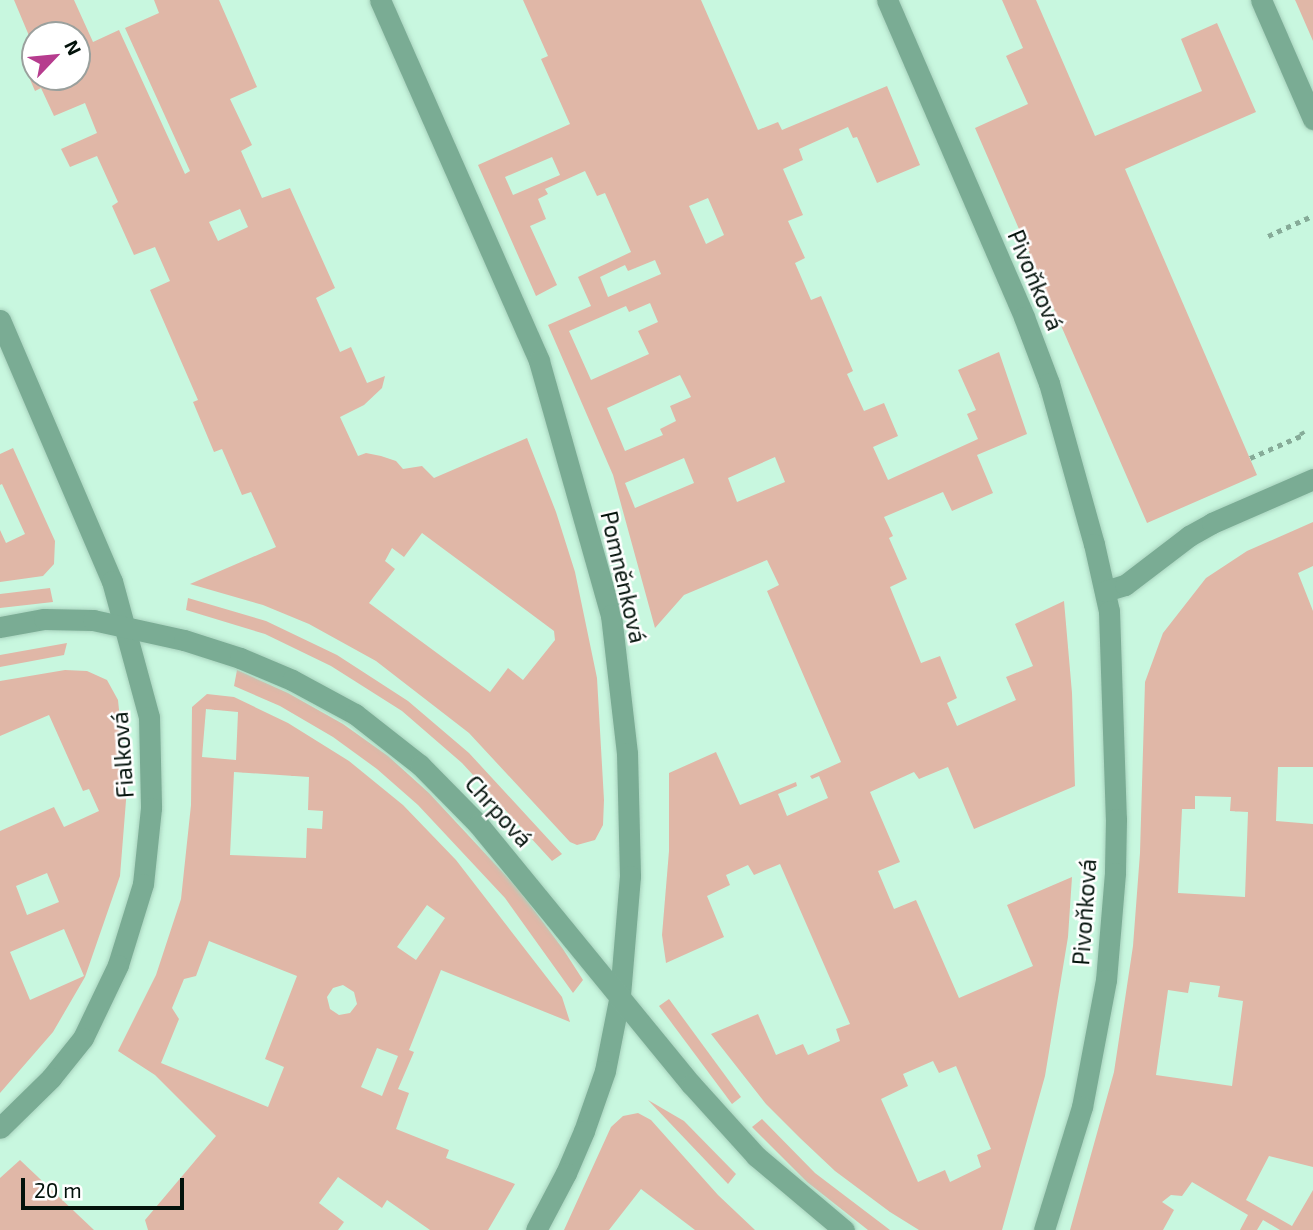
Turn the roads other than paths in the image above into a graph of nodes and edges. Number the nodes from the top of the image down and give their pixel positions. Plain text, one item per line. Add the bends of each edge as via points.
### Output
1 (380, 0) edge
2 (887, 0) edge
3 (1261, 0) edge
4 (1313, 118) edge
5 (0, 320) edge
6 (1313, 479) edge
7 (1105, 591) junction
8 (125, 626) junction
9 (0, 627) edge
10 (620, 995) junction
11 (0, 1128) edge
12 (536, 1230) edge
13 (844, 1230) edge
14 (1044, 1230) edge

1 - 10 street, Pomněnková via 539,361 611,615 628,766 630,876
2 - 7 street, Pivoňková via 1049,383
3 - 4 street
5 - 8 street, Fialková via 112,582
6 - 7 street via 1189,536 1137,578
7 - 14 street, Pivoňková via 1112,649 1116,819 1105,981 1082,1107
8 - 9 street, Chrpová via 44,619
8 - 10 street, Chrpová via 240,658 355,713 420,765 478,824
8 - 11 street, Fialková via 149,717 151,808 143,884 118,965 83,1038 51,1078
10 - 12 street, Pomněnková via 605,1071 584,1131
10 - 13 street, Chrpová via 756,1156

